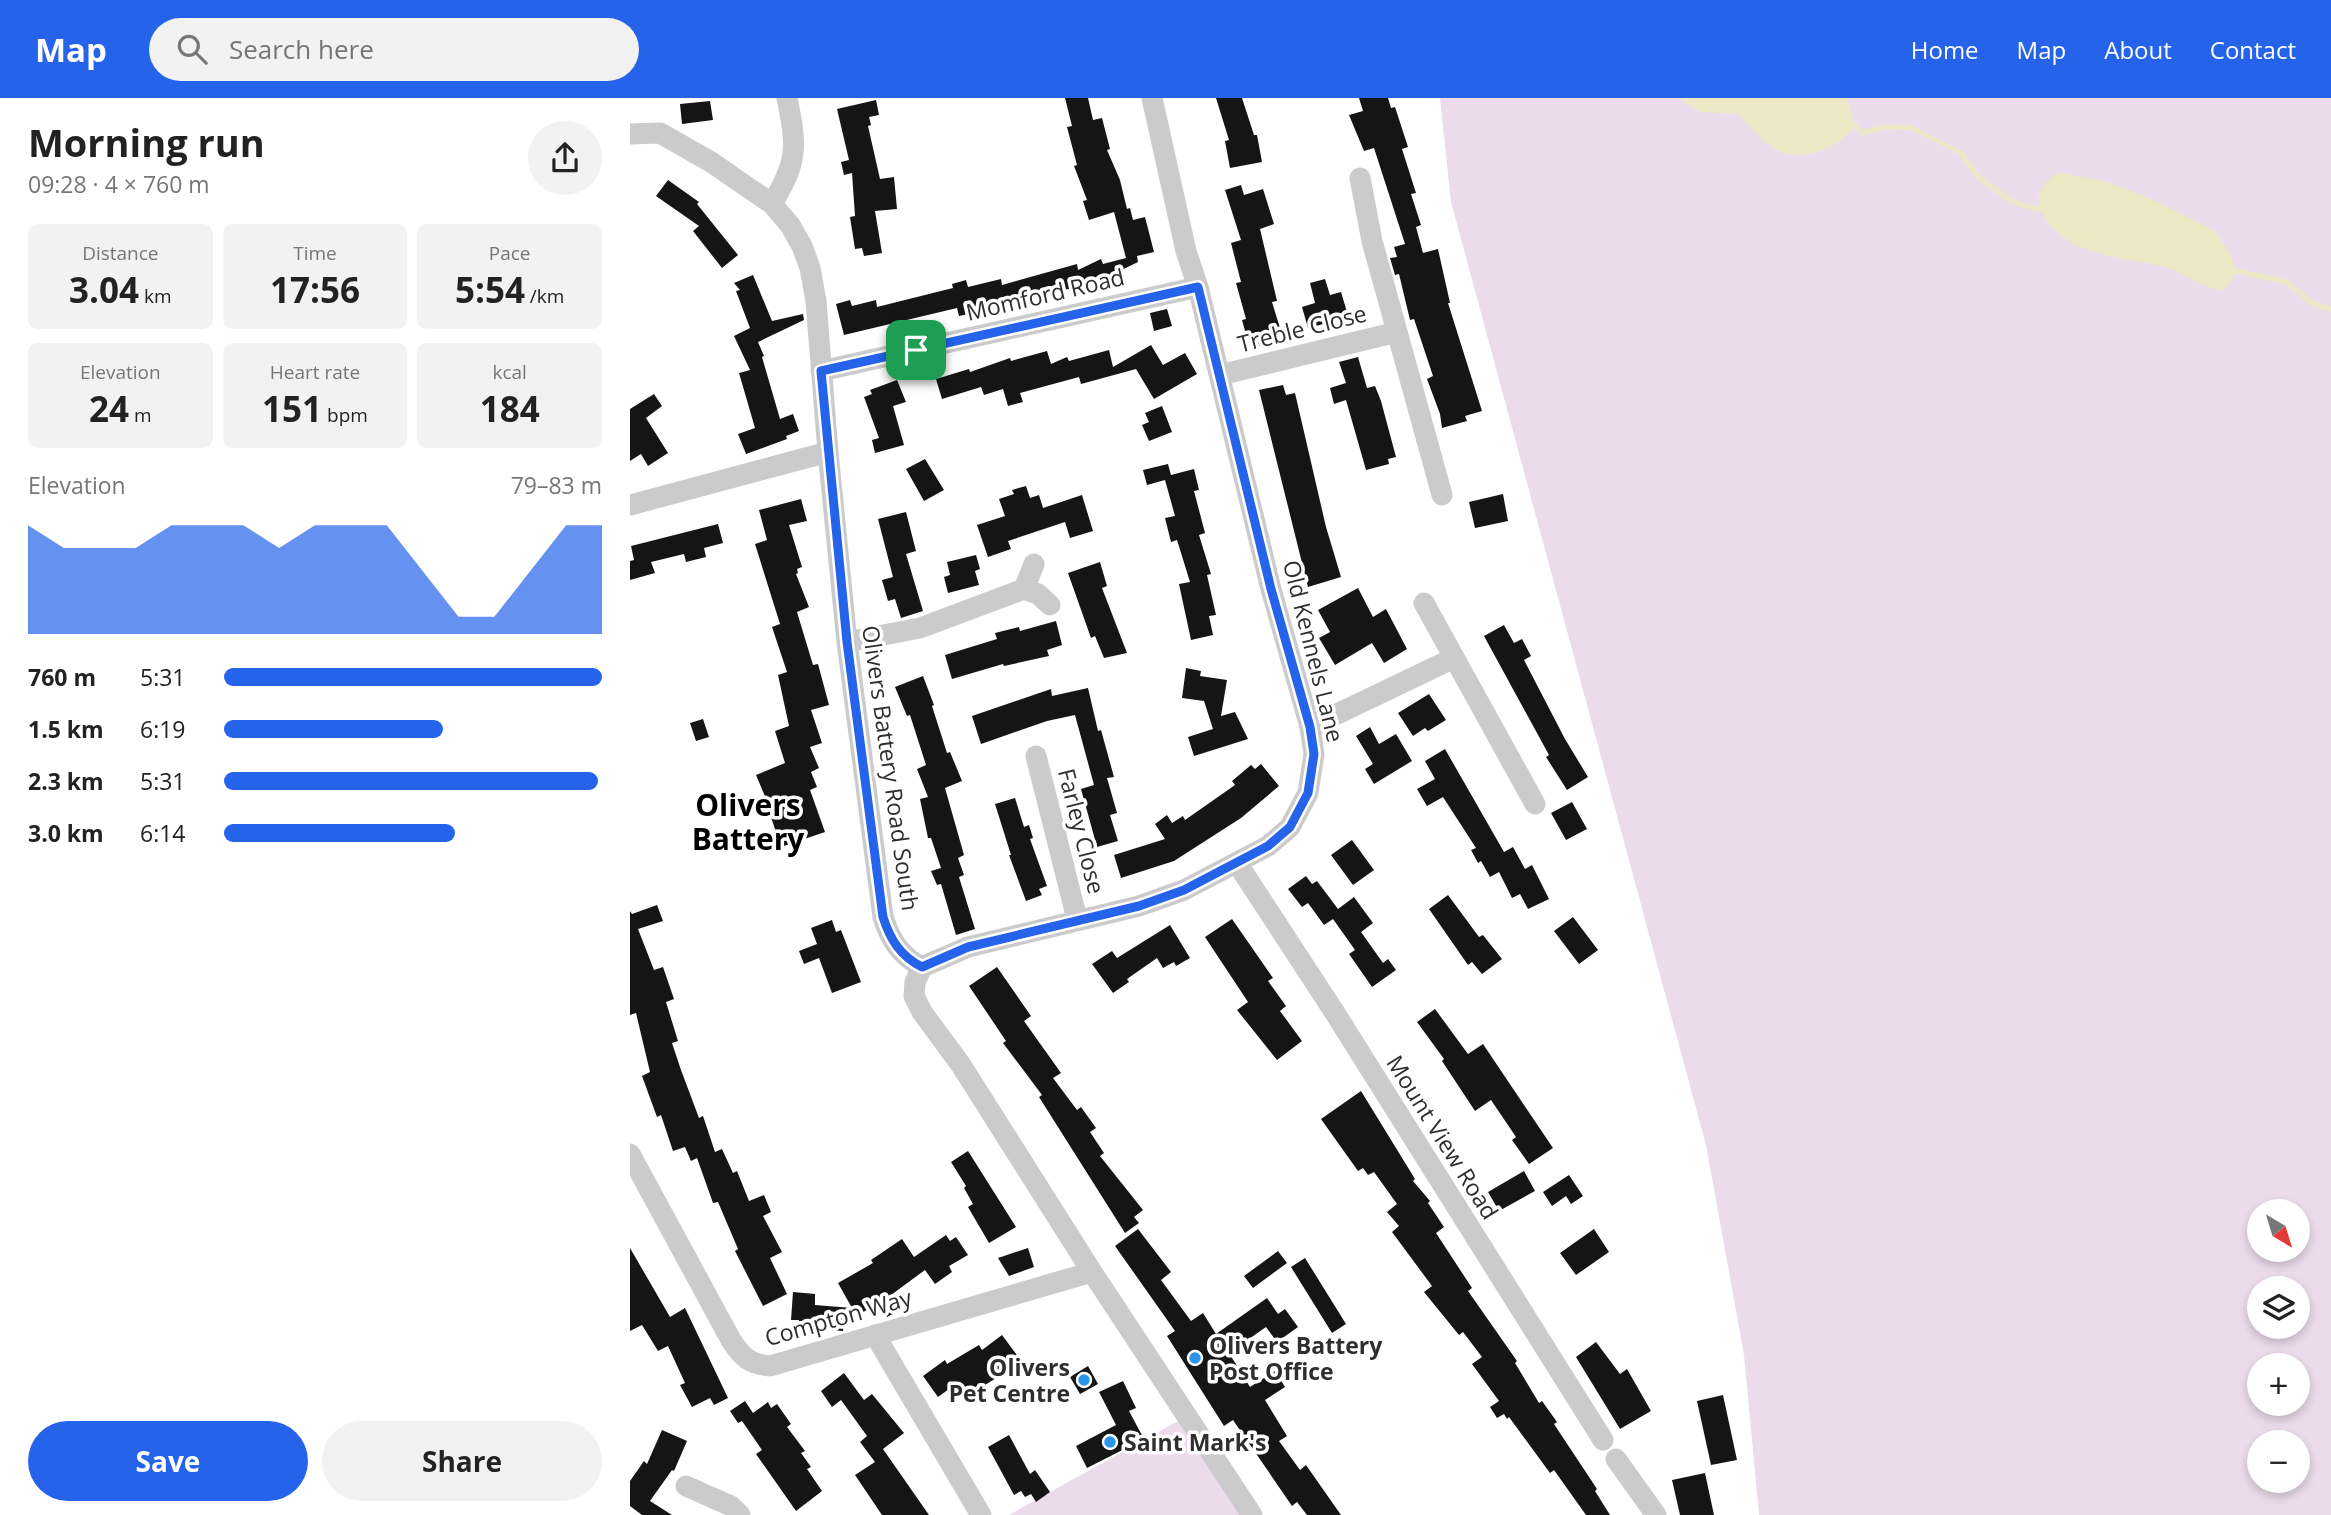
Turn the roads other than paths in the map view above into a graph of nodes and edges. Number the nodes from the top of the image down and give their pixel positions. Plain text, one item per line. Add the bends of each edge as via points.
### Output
1 (788, 98) edge
2 (1153, 98) edge
3 (630, 134) edge
4 (1360, 178) dead end
5 (772, 204) junction
6 (1198, 287) junction
7 (1397, 332) junction
8 (821, 371) junction
9 (1220, 375) junction
10 (828, 452) junction
11 (1442, 495) dead end
12 (630, 505) edge
13 (1034, 564) dead end
14 (1024, 589) junction
15 (1424, 603) dead end
16 (1050, 606) dead end
17 (847, 642) junction
18 (1454, 658) junction
19 (1310, 727) junction
20 (1036, 756) dead end
21 (1535, 804) dead end
22 (1237, 863) junction
23 (1077, 919) junction
24 (922, 967) junction
25 (630, 1154) edge
26 (1092, 1272) junction
27 (875, 1335) junction
28 (1603, 1440) dead end
29 (1616, 1459) dead end
30 (685, 1486) dead end
31 (740, 1515) edge
32 (981, 1515) edge
33 (1252, 1515) edge
34 (1656, 1515) edge

1 - 5 street via 794,160
2 - 6 street, Old Kennels Lane
3 - 5 street, Olivers Battery Road South via 660,133
4 - 7 street, Treble Close
5 - 8 street, Olivers Battery Road South via 790,225 810,268
6 - 8 street, Momford Road
6 - 9 street, Old Kennels Lane
7 - 9 street, Treble Close
7 - 11 street, Treble Close
8 - 10 street, Olivers Battery Road South
9 - 19 street, Old Kennels Lane via 1271,589
10 - 12 street
10 - 17 street, Olivers Battery Road South
13 - 14 street
14 - 16 street
14 - 17 street via 920,628
15 - 18 street
17 - 24 street, Olivers Battery Road South via 883,917 897,947
18 - 19 street
18 - 21 street
19 - 22 street, Old Kennels Lane via 1313,777 1300,812 1268,846
20 - 23 street, Farley Close
22 - 23 street, Old Kennels Lane via 1139,906
22 - 28 street, Mount View Road
23 - 24 street, Old Kennels Lane via 968,947
24 - 26 street via 914,996 922,1012 961,1065
25 - 27 street, Compton Way via 743,1358 770,1366
26 - 27 street, Compton Way
26 - 33 street
27 - 32 street
29 - 34 street
30 - 31 street via 731,1506

